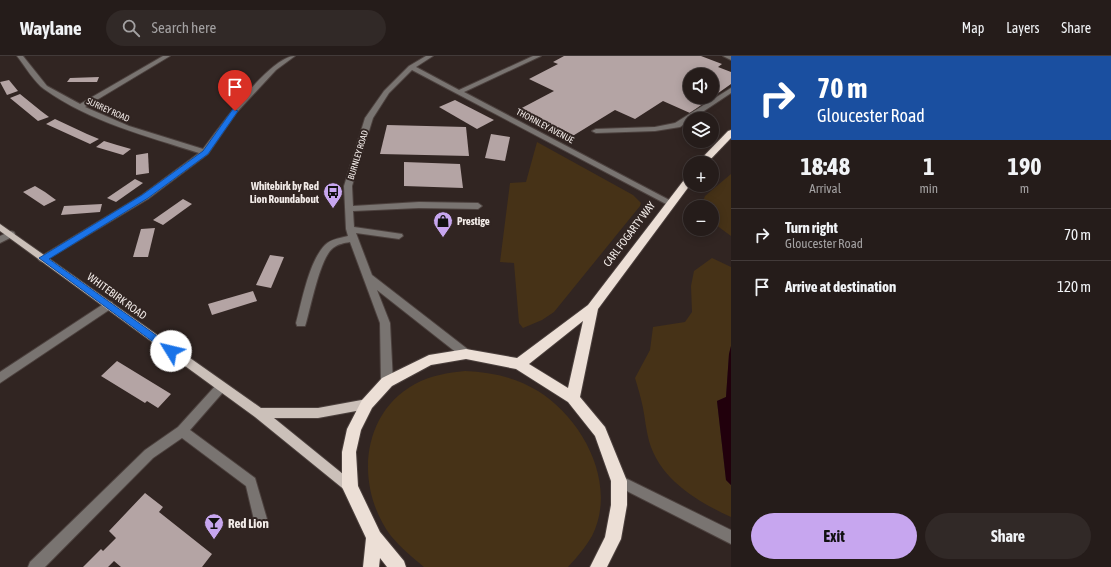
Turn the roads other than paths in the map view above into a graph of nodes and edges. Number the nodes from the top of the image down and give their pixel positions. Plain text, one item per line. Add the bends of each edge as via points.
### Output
1 (20, 56) edge
2 (167, 56) edge
3 (292, 56) edge
4 (430, 56) edge
5 (538, 56) edge
6 (726, 56) edge
7 (731, 58) edge
8 (411, 67) junction
9 (731, 90) edge
10 (459, 92) junction
11 (80, 107) junction
12 (596, 131) dead end
13 (731, 133) edge
14 (205, 152) junction
15 (709, 156) edge
16 (683, 187) edge
17 (671, 203) junction
18 (478, 206) dead end
19 (349, 209) junction
20 (0, 226) edge
21 (11, 234) junction
22 (352, 234) junction
23 (399, 236) dead end
24 (0, 240) edge
25 (43, 258) junction
26 (367, 277) junction
27 (108, 305) junction
28 (592, 308) junction
29 (301, 323) dead end
30 (466, 354) junction
31 (519, 364) junction
32 (0, 378) edge
33 (387, 382) junction
34 (221, 387) junction
35 (573, 398) junction
36 (367, 404) junction
37 (259, 413) junction
38 (182, 431) junction
39 (620, 481) junction
40 (350, 487) junction
41 (260, 520) dead end
42 (731, 537) edge
43 (374, 538) junction
44 (35, 567) edge
45 (370, 567) edge
46 (398, 567) edge
47 (598, 567) edge

1 - 11 street, SURREY ROAD via 45,87
2 - 11 street
3 - 14 street via 274,69 235,111
4 - 8 street, BURNLEY ROAD
5 - 10 street
6 - 7 street
8 - 10 street, THORNLEY AVENUE
8 - 19 street, BURNLEY ROAD via 386,92 369,118 348,186
9 - 12 street via 677,125 655,129
10 - 17 street, THORNLEY AVENUE
11 - 14 street, SURREY ROAD via 126,128
13 - 15 highway
14 - 25 street via 145,196
16 - 17 highway, CARL FOGARTY WAY
17 - 28 highway, CARL FOGARTY WAY
18 - 19 street via 419,205
19 - 22 street, BURNLEY ROAD
20 - 21 main road, WHITEBIRK ROAD
21 - 24 street
21 - 25 main road, WHITEBIRK ROAD
22 - 23 street
22 - 26 street, BURNLEY ROAD
22 - 29 street via 327,248
25 - 27 main road, WHITEBIRK ROAD
26 - 30 street
26 - 33 street, BURNLEY ROAD via 385,323
27 - 32 street
27 - 34 main road, WHITEBIRK ROAD
28 - 31 highway, CARL FOGARTY WAY
28 - 35 highway, CARL FOGARTY WAY
30 - 31 highway
30 - 33 highway via 429,360
31 - 35 highway
33 - 36 highway
34 - 37 main road, WHITEBIRK ROAD
34 - 38 street
35 - 39 highway via 600,432
36 - 37 main road via 318,413
36 - 40 highway via 354,429 349,452
37 - 40 main road, WHITEBIRK ROAD
38 - 41 street via 251,482
38 - 44 street via 149,454
39 - 42 street
39 - 47 highway via 613,539
40 - 43 highway
43 - 45 highway
43 - 46 highway

